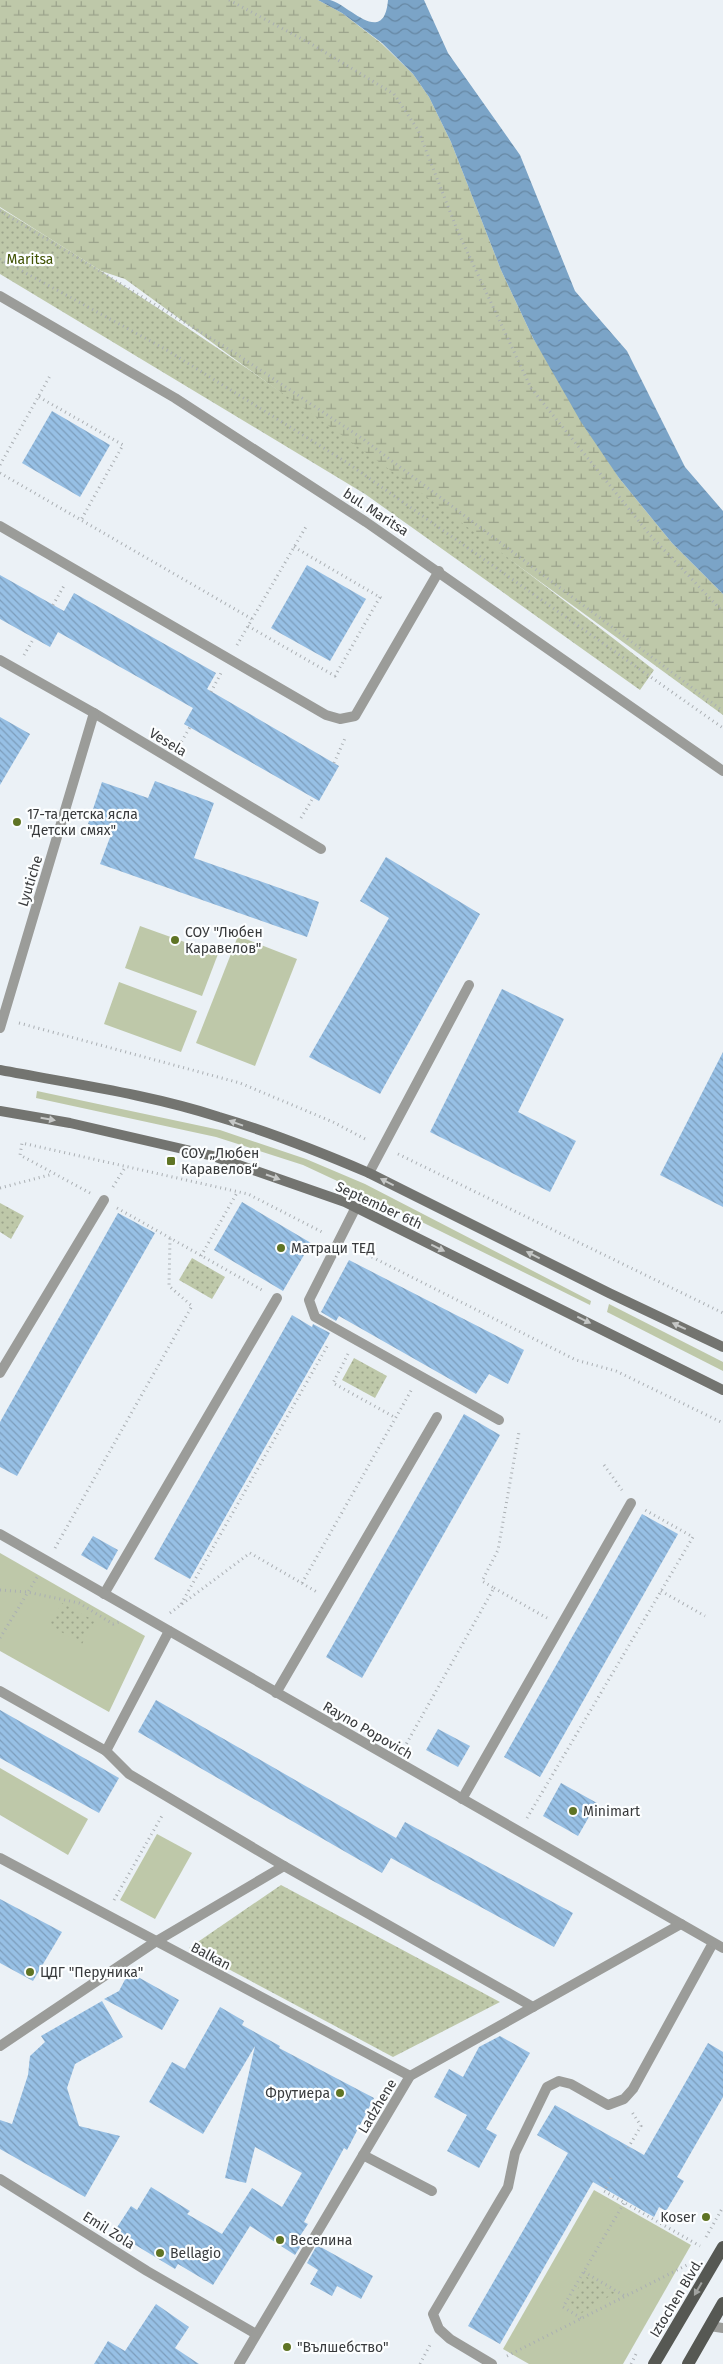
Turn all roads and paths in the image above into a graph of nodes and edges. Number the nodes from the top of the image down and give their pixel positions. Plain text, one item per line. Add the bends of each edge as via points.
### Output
1 (229, 0) edge
2 (0, 211) edge
3 (0, 259) edge
4 (0, 296) edge
5 (51, 374) dead end
6 (39, 397) junction
7 (0, 465) edge
8 (0, 473) edge
9 (81, 520) junction
10 (307, 525) dead end
11 (0, 526) edge
12 (294, 547) junction
13 (74, 569) junction
14 (440, 571) junction
15 (53, 605) dead end
16 (723, 612) edge
17 (252, 619) junction
18 (248, 626) junction
19 (230, 658) junction
20 (0, 660) edge
21 (723, 711) edge
22 (94, 713) junction
23 (354, 716) junction
24 (723, 728) edge
25 (334, 763) dead end
26 (723, 771) edge
27 (313, 798) dead end
28 (293, 832) junction
29 (321, 849) dead end
30 (468, 985) dead end
31 (0, 1028) edge
32 (0, 1070) edge
33 (0, 1111) edge
34 (126, 1166) junction
35 (54, 1173) junction
36 (369, 1173) junction
37 (0, 1188) edge
38 (238, 1191) junction
39 (104, 1200) junction
40 (356, 1207) junction
41 (170, 1238) junction
42 (339, 1241) junction
43 (201, 1256) junction
44 (276, 1298) joint
45 (337, 1330) junction
46 (356, 1340) junction
47 (723, 1347) edge
48 (0, 1373) edge
49 (420, 1376) junction
50 (723, 1390) edge
51 (437, 1417) dead end
52 (396, 1418) junction
53 (499, 1420) dead end
54 (723, 1423) edge
55 (519, 1432) dead end
56 (604, 1466) dead end
57 (631, 1503) junction
58 (0, 1534) edge
59 (47, 1562) junction
60 (302, 1583) junction
61 (494, 1588) junction
62 (0, 1590) edge
63 (661, 1591) junction
64 (27, 1592) junction
65 (104, 1594) junction
66 (330, 1600) junction
67 (181, 1604) junction
68 (141, 1615) junction
69 (705, 1616) dead end
70 (156, 1624) junction
71 (561, 1626) junction
72 (169, 1631) junction
73 (0, 1638) edge
74 (0, 1690) edge
75 (276, 1693) junction
76 (106, 1751) junction
77 (397, 1762) junction
78 (172, 1799) junction
79 (462, 1799) junction
80 (519, 1832) junction
81 (0, 1858) edge
82 (284, 1866) junction
83 (106, 1915) junction
84 (681, 1924) junction
85 (155, 1942) junction
86 (713, 1943) junction
87 (723, 1948) edge
88 (533, 2007) junction
89 (0, 2046) edge
90 (410, 2076) junction
91 (624, 2099) junction
92 (628, 2148) dead end
93 (363, 2155) junction
94 (611, 2178) dead end
95 (0, 2179) edge
96 (432, 2190) dead end
97 (624, 2203) junction
98 (700, 2246) dead end
99 (723, 2247) edge
100 (689, 2264) dead end
101 (584, 2272) junction
102 (626, 2296) junction
103 (723, 2303) edge
104 (581, 2318) junction
105 (710, 2326) junction
106 (723, 2328) edge
107 (439, 2329) junction
108 (256, 2334) junction
109 (477, 2360) edge
110 (239, 2364) edge
111 (420, 2364) edge
112 (492, 2364) edge
113 (654, 2364) edge
114 (688, 2364) edge

1 - 16 path via 394,94 418,130 458,232 531,388 650,535
2 - 21 path via 232,351 363,439
3 - 24 path via 165,349 346,462
4 - 14 street, bul. Maritsa via 175,398
5 - 6 path
6 - 7 path
6 - 9 path via 123,445
8 - 9 path
9 - 17 path
10 - 12 path
11 - 13 street
12 - 17 path
12 - 18 path via 382,598 335,676
13 - 15 path
13 - 19 street
14 - 23 street
14 - 26 street, bul. Maritsa
17 - 18 path
18 - 19 path
19 - 23 street via 326,715 340,719
20 - 22 street, Vesela
22 - 28 street, Vesela
22 - 31 street, Lyutiche
23 - 25 path
27 - 28 path
28 - 29 street, Vesela
30 - 36 street
36 -> 32 main road, September 6th via 219,1116 140,1096
33 -> 40 main road, September 6th via 70,1123 213,1156
34 - 35 path via 22,1143 20,1155
34 - 38 path
34 - 39 path
35 - 37 path
35 - 39 path
47 -> 36 main road, September 6th
38 - 42 path
38 - 43 path
39 - 41 path
39 - 48 street
40 - 42 street
40 -> 50 main road, September 6th
41 - 43 path
41 - 59 path via 169,1286 192,1306
42 - 45 street via 309,1300 315,1317
42 - 54 path via 576,1360 616,1371
43 - 44 path
44 - 65 street
45 - 46 street
45 - 67 path
46 - 49 street
46 - 52 path via 333,1383
49 - 52 path
49 - 53 street
51 - 66 street
52 - 60 path
55 - 61 path via 498,1550 482,1581
56 - 57 path
57 - 63 path via 693,1537
57 - 71 street
58 - 59 street, Rayno Popovich
59 - 64 path
59 - 65 street, Rayno Popovich
60 - 66 path
60 - 67 path via 250,1553
61 - 71 path
61 - 77 path
62 - 64 path
63 - 69 path
63 - 80 path
64 - 68 path via 79,1603 113,1624
64 - 73 path
65 - 68 street, Rayno Popovich
66 - 75 street
67 - 70 path
68 - 70 street, Rayno Popovich
70 - 72 street, Rayno Popovich
71 - 79 street
72 - 75 street, Rayno Popovich
72 - 76 street
74 - 76 street
75 - 77 street, Rayno Popovich
76 - 78 street via 130,1774
77 - 79 street, Rayno Popovich
78 - 82 street
78 - 83 path
79 - 80 street, Rayno Popovich
80 - 84 street, Rayno Popovich
81 - 83 street, Balkan
82 - 85 street
82 - 88 street
83 - 85 street, Balkan
84 - 86 street, Rayno Popovich
84 - 88 street, Ladzhene
85 - 89 street
85 - 90 street, Balkan
86 - 87 street, Rayno Popovich
86 - 91 street via 633,2089
88 - 90 street, Ladzhene
90 - 93 street, Ladzhene
91 - 92 path via 641,2126
91 - 107 street via 608,2105 571,2084 559,2082 547,2087 515,2153 508,2187 433,2314
93 - 96 street
93 - 108 street, Ladzhene
94 - 97 path via 604,2191
95 - 108 street, Emil Zola via 147,2271
97 - 98 path
97 - 101 path
99 -> 113 main road, Iztochen Blvd.
100 - 102 path
101 - 102 path
101 - 104 path via 563,2307
102 - 104 path
103 - 105 main road
104 - 112 path
105 - 106 street
105 - 114 main road
107 - 109 street
107 - 111 path
108 - 110 street, Ladzhene
109 - 112 street

